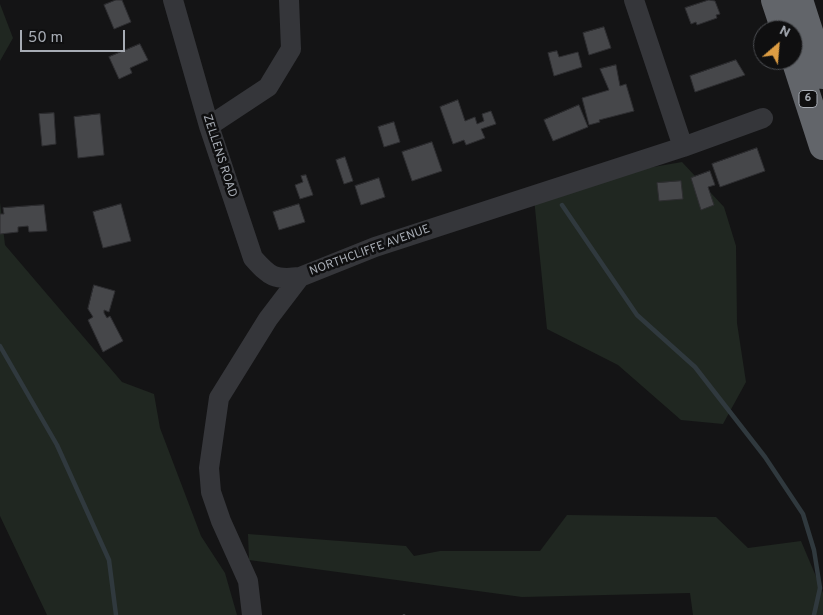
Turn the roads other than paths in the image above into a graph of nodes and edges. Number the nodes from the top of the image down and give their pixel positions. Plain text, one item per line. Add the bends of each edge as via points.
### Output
1 (173, 0) edge
2 (289, 0) edge
3 (634, 0) edge
4 (775, 0) edge
5 (799, 0) edge
6 (782, 20) edge
7 (798, 70) edge
8 (823, 75) edge
9 (763, 118) dead end
10 (209, 126) junction
11 (823, 146) edge
12 (683, 147) junction
13 (300, 277) junction
14 (252, 615) edge

1 - 10 street, ZELLENS ROAD
2 - 10 street via 291,49 268,87
3 - 12 street
4 - 6 highway
5 - 8 highway, 6
7 - 11 highway, 6
9 - 12 street, NORTHCLIFFE AVENUE
10 - 13 street, ZELLENS ROAD via 252,258 268,275 280,280
12 - 13 street, NORTHCLIFFE AVENUE via 375,246
13 - 14 street, NORTHCLIFFE AVENUE via 268,319 219,398 210,468 211,492 248,581

